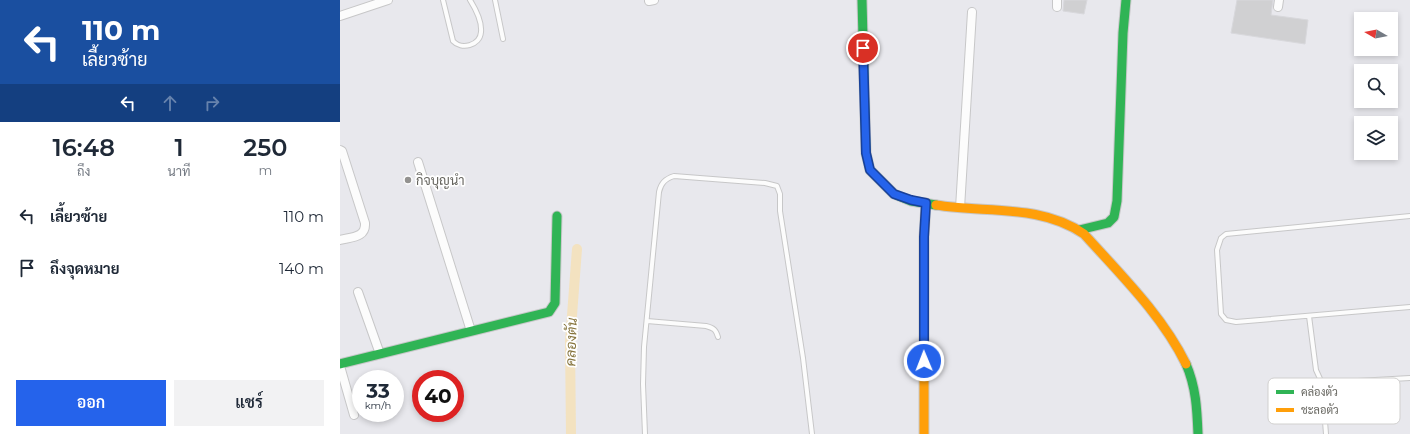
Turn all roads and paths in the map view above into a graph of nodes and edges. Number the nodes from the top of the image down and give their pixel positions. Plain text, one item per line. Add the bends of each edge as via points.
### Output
1 (388, 0) edge
2 (443, 0) edge
3 (470, 0) edge
4 (495, 0) edge
5 (862, 0) edge
6 (1126, 0) edge
7 (972, 12) dead end
8 (340, 16) edge
9 (503, 39) dead end
10 (340, 150) edge
11 (418, 162) dead end
12 (926, 203) junction
13 (960, 208) junction
14 (558, 216) dead end
15 (1410, 216) edge
16 (1079, 230) junction
17 (340, 240) edge
18 (358, 292) dead end
19 (1410, 307) edge
20 (1310, 316) junction
21 (647, 321) junction
22 (471, 331) junction
23 (718, 338) dead end
24 (380, 354) junction
25 (340, 365) edge
26 (1319, 378) edge
27 (1410, 378) edge
28 (1400, 379) edge
29 (352, 408) edge
30 (1325, 424) edge
31 (645, 434) edge
32 (812, 434) edge
33 (924, 434) edge
34 (1198, 434) edge
35 (1326, 434) edge

1 - 8 street
2 - 3 lane via 453,40 456,45 462,46 475,43 482,31
4 - 9 lane
5 - 12 street via 866,153 870,170 894,194
6 - 16 street via 1117,201 1114,217 1108,223
7 - 13 street
10 - 17 street via 365,228 361,235
11 - 22 street
12 - 13 street
12 - 33 street
13 - 16 street via 1040,215
14 - 22 street via 553,308 549,312
15 - 20 lane via 1226,234 1221,238 1218,250 1221,314 1226,320 1236,322
16 - 34 street via 1140,297 1177,347 1187,366 1197,398
18 - 24 street
19 - 20 lane
20 - 26 lane via 1316,370
21 - 23 lane via 712,327
21 - 31 lane via 644,347
21 - 32 lane via 659,192 663,182 674,176 777,186
22 - 24 street
24 - 25 street
25 - 29 street
27 - 28 lane
30 - 35 lane

